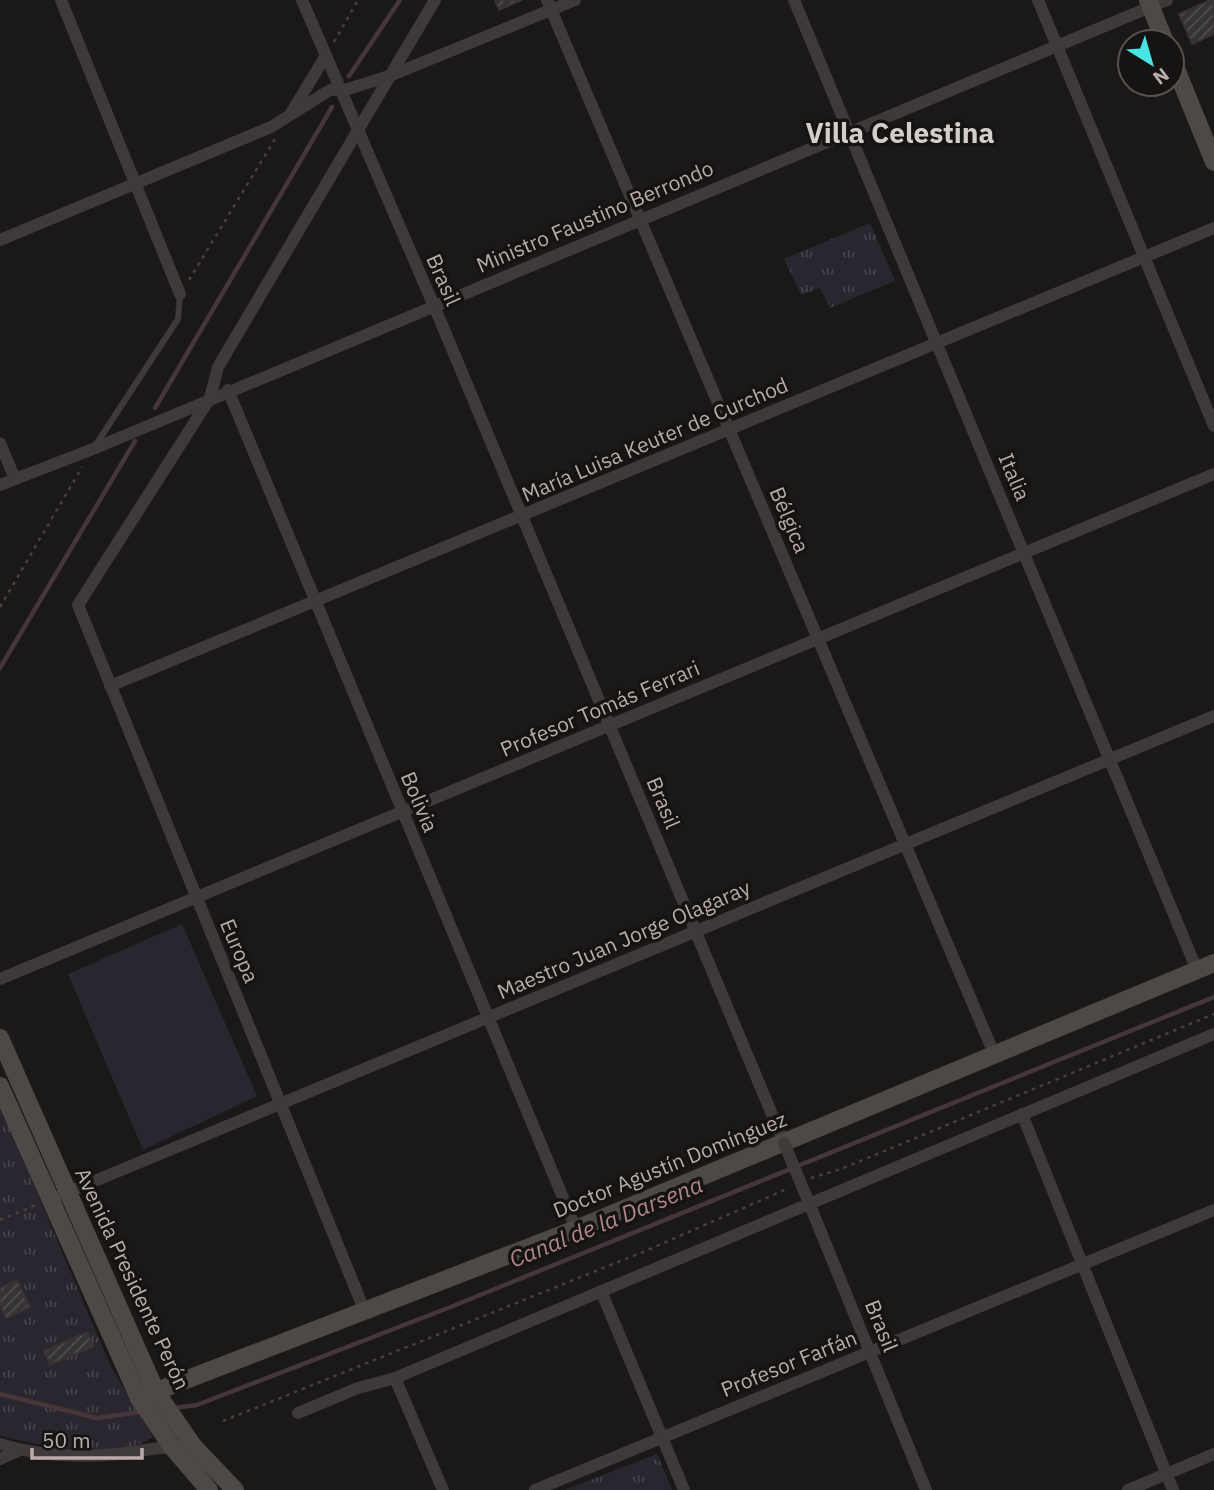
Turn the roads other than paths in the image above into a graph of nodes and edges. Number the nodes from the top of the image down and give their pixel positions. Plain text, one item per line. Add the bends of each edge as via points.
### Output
1 (61, 0) edge
2 (302, 0) edge
3 (435, 0) edge
4 (575, 0) edge
5 (794, 0) edge
6 (1038, 0) edge
7 (1155, 2) edge
8 (549, 5) edge
9 (1162, 28) edge
10 (1056, 45) junction
11 (325, 57) junction
12 (392, 75) junction
13 (339, 89) junction
14 (1186, 93) edge
15 (287, 119) junction
16 (849, 132) junction
17 (358, 134) junction
18 (1214, 162) edge
19 (134, 184) junction
20 (642, 218) junction
21 (1214, 228) edge
22 (0, 240) edge
23 (1146, 257) junction
24 (180, 294) joint
25 (433, 305) junction
26 (937, 343) junction
27 (228, 390) junction
28 (210, 398) junction
29 (1214, 426) edge
30 (729, 429) junction
31 (0, 443) edge
32 (93, 449) junction
33 (1214, 474) edge
34 (15, 479) junction
35 (0, 485) edge
36 (522, 516) junction
37 (1025, 553) junction
38 (314, 602) junction
39 (818, 639) junction
40 (110, 686) junction
41 (1214, 716) edge
42 (609, 726) junction
43 (1111, 758) junction
44 (402, 812) junction
45 (905, 844) junction
46 (195, 898) junction
47 (697, 930) junction
48 (1206, 967) edge
49 (0, 979) edge
50 (487, 1018) junction
51 (1214, 1034) edge
52 (0, 1038) edge
53 (995, 1056) junction
54 (0, 1086) edge
55 (282, 1103) junction
56 (1022, 1114) junction
57 (784, 1143) junction
58 (66, 1193) junction
59 (49, 1200) junction
60 (810, 1203) junction
61 (1214, 1210) edge
62 (576, 1229) junction
63 (1083, 1264) junction
64 (601, 1291) junction
65 (365, 1312) junction
66 (871, 1351) junction
67 (395, 1378) junction
68 (148, 1395) junction
69 (298, 1413) dead end
70 (662, 1438) junction
71 (0, 1444) edge
72 (172, 1447) junction
73 (194, 1447) junction
74 (20, 1450) junction
75 (1214, 1454) edge
76 (0, 1459) edge
77 (1167, 1474) junction
78 (202, 1486) edge
79 (234, 1490) edge
80 (443, 1490) edge
81 (535, 1490) edge
82 (684, 1490) edge
83 (926, 1490) edge
84 (1128, 1490) edge
85 (1173, 1490) edge

1 - 19 street
2 - 11 street, Brasil
3 - 12 street
4 - 8 street
5 - 16 street, Italia
6 - 10 street
7 - 9 main road
7 - 10 street, Ministro Faustino Berrondo
8 - 12 street
8 - 20 street, Bélgica
10 - 16 street, Ministro Faustino Berrondo
10 - 23 street
11 - 13 street, Brasil
11 - 15 street
12 - 13 street
12 - 17 street
13 - 15 street via 330,90
13 - 17 street, Brasil
14 - 18 main road
15 - 19 street
16 - 20 street, Ministro Faustino Berrondo
16 - 26 street, Italia
17 - 25 street, Brasil
17 - 28 street via 218,367
19 - 22 street
19 - 24 street
20 - 25 street, Ministro Faustino Berrondo
20 - 30 street, Bélgica
21 - 23 street, María Luisa Keuter de Curchod
23 - 26 street, María Luisa Keuter de Curchod
23 - 29 street
24 - 32 lane via 178,319
25 - 27 street, Ministro Faustino Berrondo
25 - 36 street, Brasil
26 - 30 street, María Luisa Keuter de Curchod
26 - 37 street, Italia
27 - 28 street, Ministro Faustino Berrondo
27 - 38 street, Bolivia
28 - 32 street, Ministro Faustino Berrondo
28 - 40 street, Europa via 78,605
30 - 36 street, María Luisa Keuter de Curchod
30 - 39 street, Bélgica
31 - 34 street
32 - 34 street, Ministro Faustino Berrondo
33 - 37 street, Profesor Tomás Ferrari
34 - 35 street, Ministro Faustino Berrondo
36 - 38 street, María Luisa Keuter de Curchod
36 - 42 street, Brasil
37 - 39 street, Profesor Tomás Ferrari
37 - 43 street, Italia
38 - 40 street, María Luisa Keuter de Curchod
38 - 44 street, Bolivia
39 - 42 street, Profesor Tomás Ferrari
39 - 45 street, Bélgica
40 - 46 street, Europa
41 - 43 street, Maestro Juan Jorge Olagaray
42 - 44 street, Profesor Tomás Ferrari
42 - 47 street, Brasil
43 - 45 street, Maestro Juan Jorge Olagaray
43 - 48 street, Italia
44 - 46 street, Profesor Tomás Ferrari
44 - 50 street, Bolivia
45 - 47 street, Maestro Juan Jorge Olagaray
45 - 53 street, Bélgica
46 - 49 street, Profesor Tomás Ferrari
46 - 55 street, Europa
47 - 50 street, Maestro Juan Jorge Olagaray
47 - 57 street, Brasil
48 - 53 main road, Doctor Agustín Domínguez
50 - 55 street, Maestro Juan Jorge Olagaray
50 - 62 street, Bolivia
51 - 56 street
52 - 58 main road, Avenida Presidente Perón
53 - 57 main road, Doctor Agustín Domínguez
54 - 59 main road, Avenida Presidente Perón
55 - 58 street, Maestro Juan Jorge Olagaray
55 - 65 street, Europa
56 - 60 street
56 - 63 street
57 - 60 street, Brasil, bridge
57 - 62 main road, Doctor Agustín Domínguez
58 - 59 street, Maestro Juan Jorge Olagaray
58 - 68 main road, Avenida Presidente Perón
59 - 68 main road, Avenida Presidente Perón
60 - 64 street
60 - 66 street, Brasil
61 - 63 street, Profesor Farfán
62 - 65 main road, Doctor Agustín Domínguez
63 - 66 street, Profesor Farfán
63 - 77 street
64 - 67 street
64 - 70 street
65 - 68 main road, Doctor Agustín Domínguez
66 - 70 street, Profesor Farfán
66 - 83 street, Brasil
67 - 69 street
67 - 80 street
68 - 72 main road, Avenida Presidente Perón
68 - 73 main road, Avenida Presidente Perón
70 - 81 street, Profesor Farfán
70 - 82 street
71 - 74 street
72 - 73 street
72 - 74 street via 60,1456
72 - 78 main road, Avenida Presidente Perón
73 - 78 main road, Avenida Presidente Perón
73 - 79 main road
74 - 76 street
75 - 77 street
77 - 84 street
77 - 85 street

